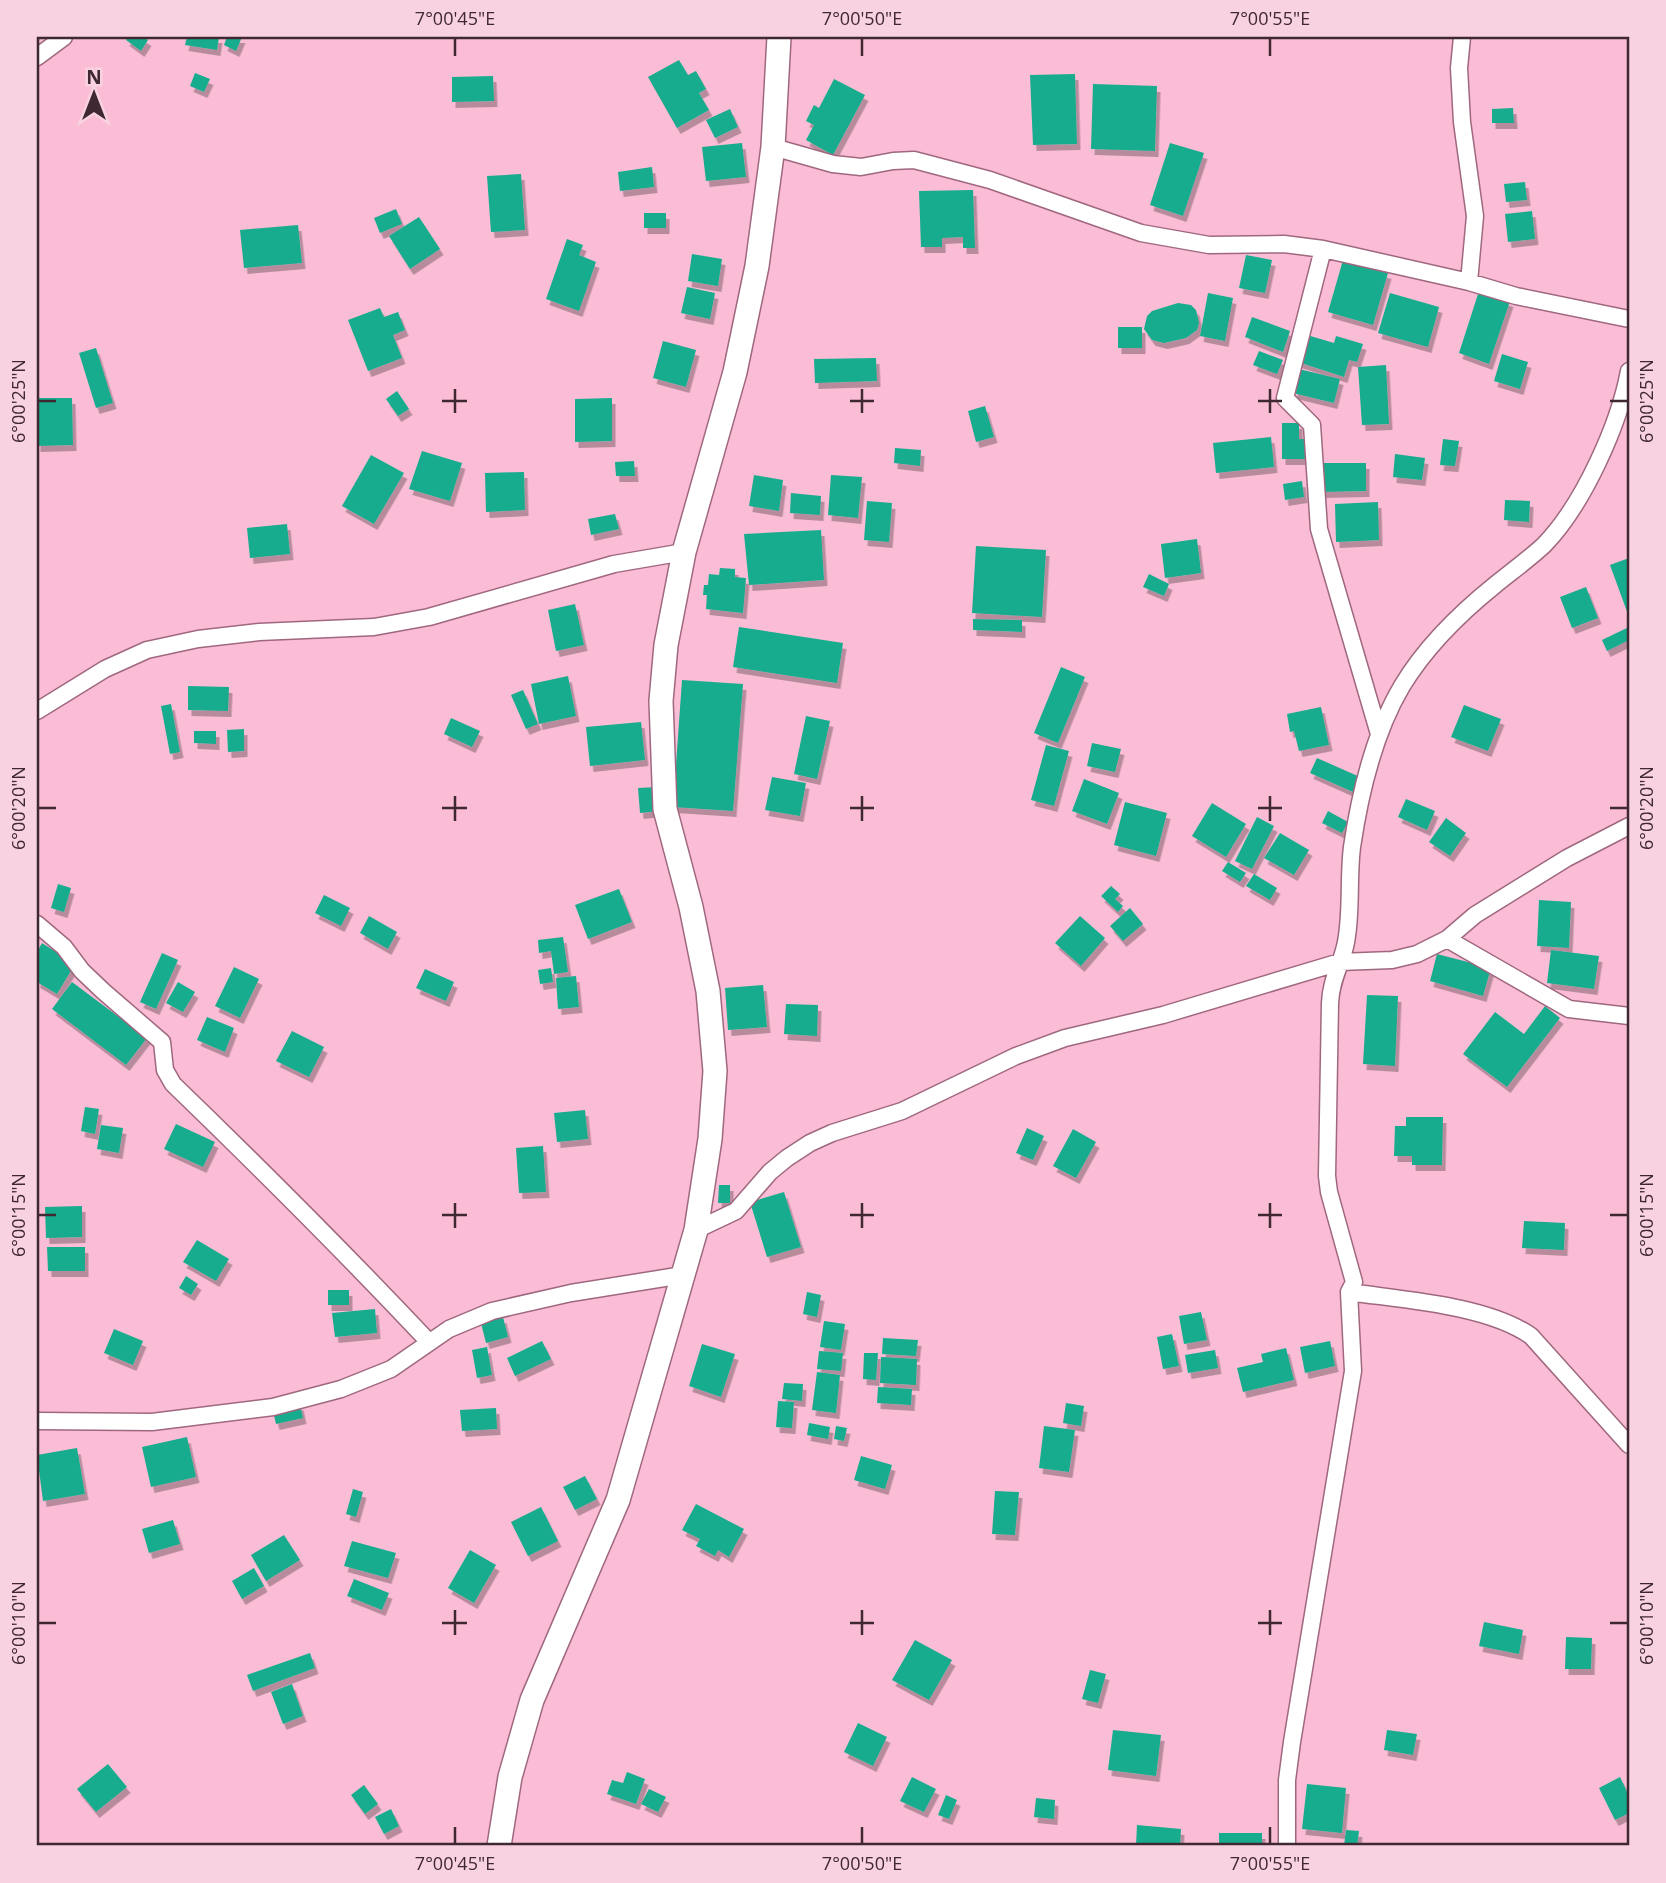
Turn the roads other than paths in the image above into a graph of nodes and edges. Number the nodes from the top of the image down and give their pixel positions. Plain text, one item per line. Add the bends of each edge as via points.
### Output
1 (64, 37) edge
2 (779, 37) edge
3 (1462, 37) edge
4 (37, 57) edge
5 (773, 147) junction
6 (1323, 249) junction
7 (1469, 282) junction
8 (1629, 319) edge
9 (1629, 371) edge
10 (684, 552) junction
11 (37, 711) edge
12 (1379, 734) junction
13 (1629, 826) edge
14 (37, 923) edge
15 (1447, 939) junction
16 (1340, 961) junction
17 (1629, 1016) edge
18 (696, 1230) junction
19 (683, 1275) junction
20 (1349, 1292) junction
21 (428, 1341) junction
22 (37, 1421) edge
23 (1629, 1445) edge
24 (499, 1846) edge
25 (1287, 1846) edge

1 - 4 street
2 - 5 street
3 - 7 street via 1462,122 1475,216
5 - 6 street via 861,167 914,160 1174,240
5 - 10 street via 757,266 734,372
6 - 7 street
6 - 12 street via 1284,398 1312,425 1320,529
7 - 8 street
9 - 12 street via 1607,444 1574,506 1544,544 1438,636 1402,686
10 - 11 street via 614,564 429,617 374,627 198,639 147,650 105,669
10 - 18 street via 666,645 662,701 665,809 708,991 715,1071
12 - 16 street via 1352,848 1346,941
13 - 15 street via 1475,915
14 - 21 street via 103,991 162,1042 165,1070 173,1084
15 - 16 street via 1392,960
15 - 17 street via 1569,1009
16 - 18 street via 1016,1056 902,1111 810,1143 770,1172 736,1211
16 - 20 street via 1331,986 1327,1176 1354,1282
18 - 19 street
19 - 21 street via 492,1311
19 - 24 street via 618,1500 532,1700 510,1777
20 - 23 street via 1473,1312 1515,1324
20 - 25 street via 1353,1371 1292,1742
21 - 22 street via 391,1369 341,1389 273,1407 152,1422

